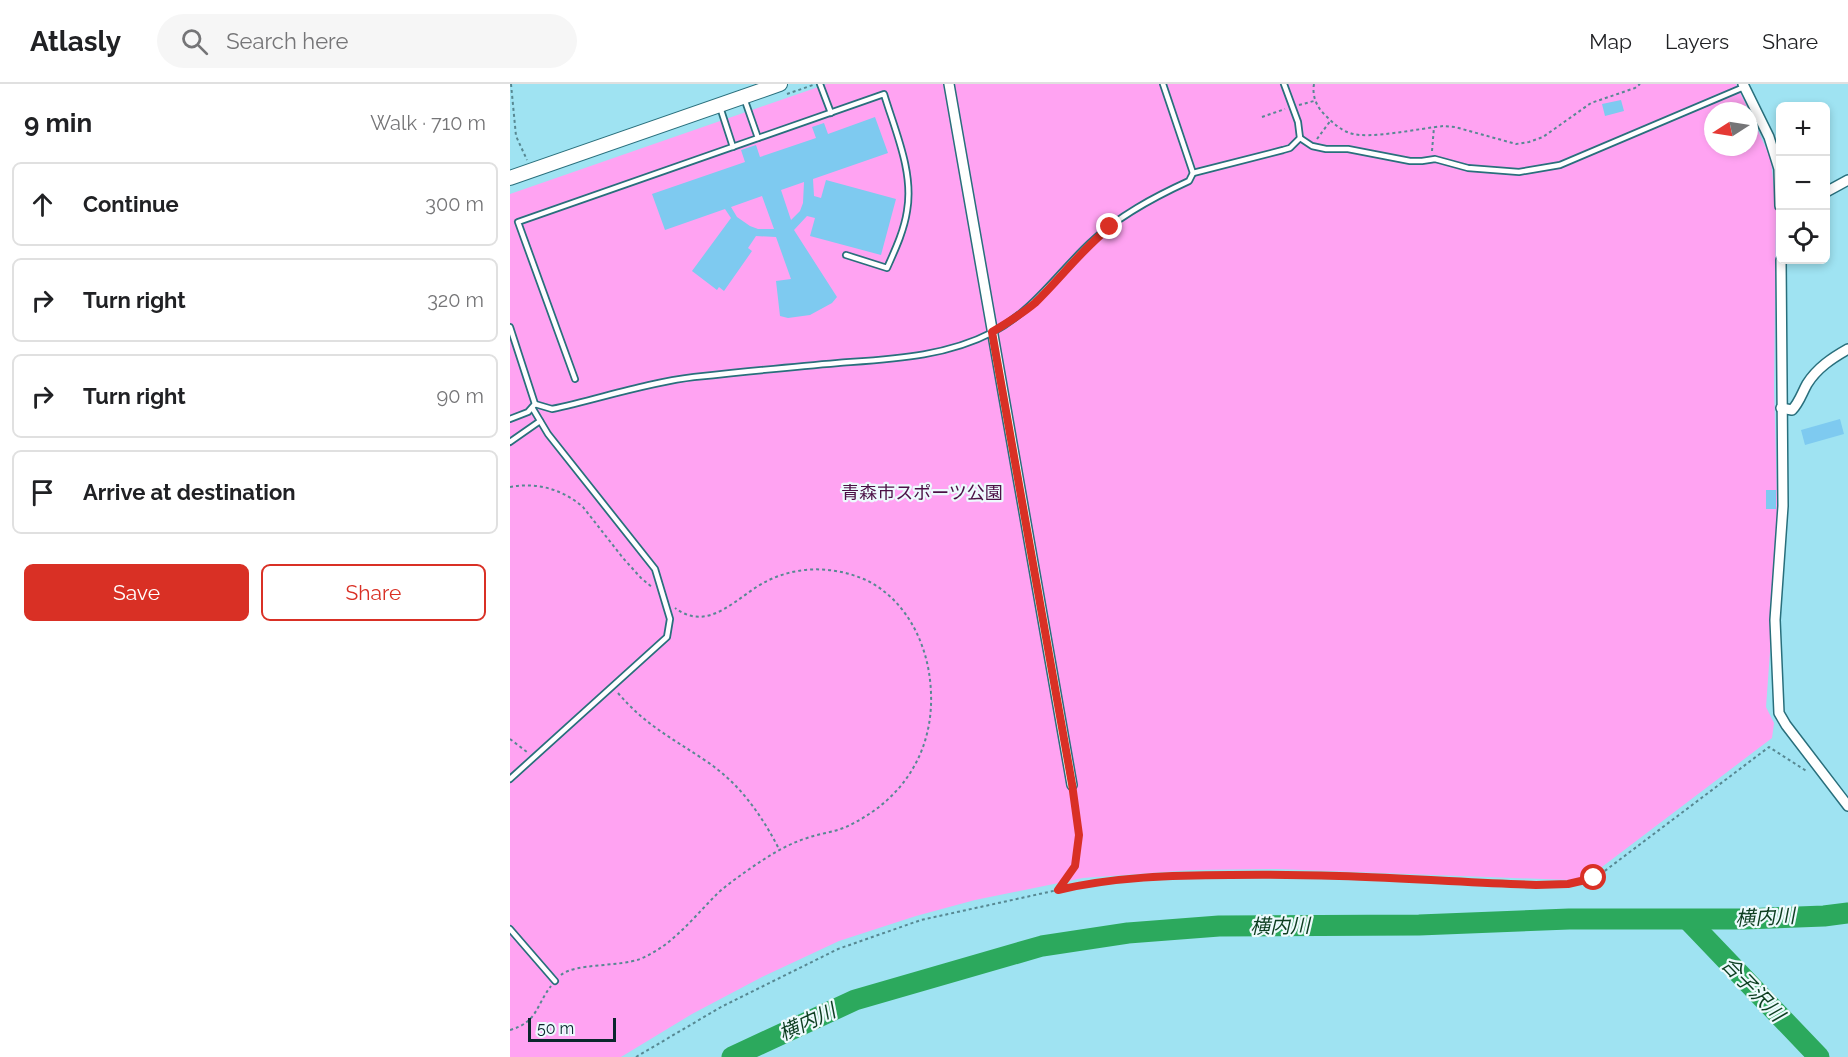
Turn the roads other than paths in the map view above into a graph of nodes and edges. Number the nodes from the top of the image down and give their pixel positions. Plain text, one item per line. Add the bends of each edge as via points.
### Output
1 (780, 84) edge
2 (820, 84) edge
3 (949, 84) edge
4 (1162, 84) edge
5 (1284, 84) edge
6 (1744, 85) edge
7 (743, 97) junction
8 (720, 105) junction
9 (831, 113) junction
10 (758, 138) junction
11 (1300, 138) junction
12 (733, 147) junction
13 (1776, 159) edge
14 (1193, 173) junction
15 (510, 178) edge
16 (1848, 180) edge
17 (1830, 190) edge
18 (846, 255) dead end
19 (1780, 264) edge
20 (510, 327) edge
21 (992, 332) junction
22 (1848, 349) edge
23 (575, 379) dead end
24 (534, 406) junction
25 (1781, 408) junction
26 (510, 419) edge
27 (540, 421) junction
28 (510, 442) edge
29 (510, 779) edge
30 (1072, 784) road end
31 (1848, 806) edge
32 (510, 929) edge
33 (555, 981) road end

1 - 7 street
2 - 9 lane
3 - 21 street
4 - 14 lane
5 - 11 lane
6 - 11 lane via 1560,165 1507,172 1435,159 1410,161 1312,146
6 - 13 street
7 - 8 street
7 - 10 lane
8 - 12 lane
8 - 15 street
9 - 10 lane
9 - 18 lane via 884,94 907,180 908,211 887,268
10 - 12 lane
11 - 14 lane via 1290,148
12 - 23 lane via 518,222
14 - 21 lane via 1189,181 1154,197 1090,243 1035,303
16 - 17 street
19 - 25 street
20 - 24 lane
21 - 24 lane via 929,355 668,381 552,409
21 - 30 street
22 - 25 street via 1815,372 1792,410
24 - 26 lane
24 - 27 lane
25 - 31 street via 1783,506 1775,620 1779,713
27 - 28 lane
27 - 29 lane via 655,569 670,618 667,637
32 - 33 lane

